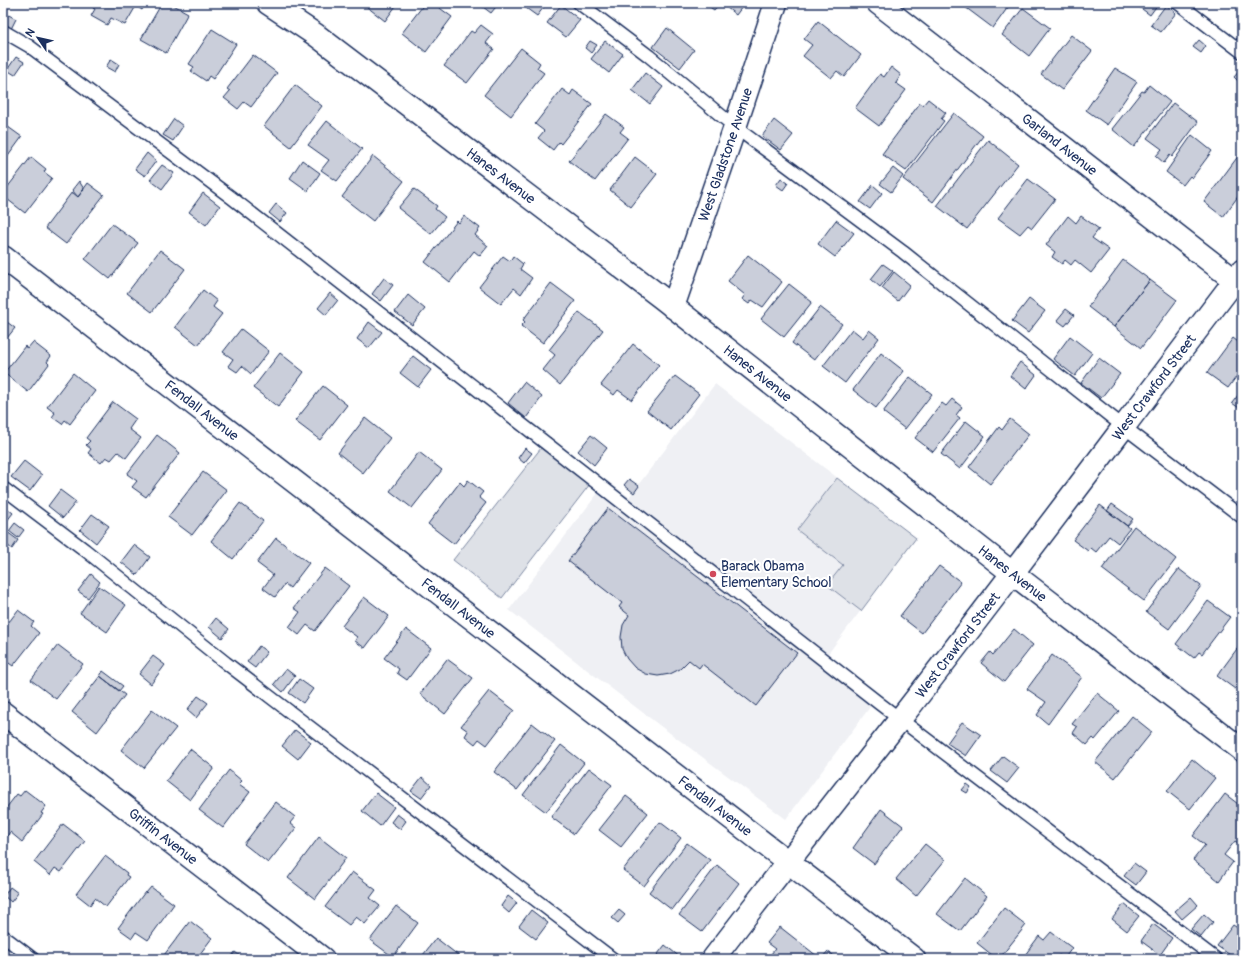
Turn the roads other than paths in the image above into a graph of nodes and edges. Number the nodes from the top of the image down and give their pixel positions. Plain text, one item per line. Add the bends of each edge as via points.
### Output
1 (268, 3) edge
2 (580, 3) edge
3 (776, 3) edge
4 (878, 3) edge
5 (1178, 3) edge
6 (3, 31) edge
7 (1242, 52) edge
8 (735, 128) junction
9 (3, 257) edge
10 (1240, 279) edge
11 (673, 307) junction
12 (1124, 427) junction
13 (3, 488) edge
14 (1242, 517) edge
15 (1012, 573) junction
16 (3, 713) edge
17 (900, 719) junction
18 (1242, 750) edge
19 (787, 862) junction
20 (3, 936) edge
21 (33, 959) edge
22 (323, 959) edge
23 (613, 959) edge
24 (713, 959) edge
25 (914, 959) edge
26 (1216, 959) edge

1 - 11 street, Hanes Avenue via 316,35
2 - 8 lane via 649,56
3 - 8 street, West Gladstone Avenue
4 - 10 street, Garland Avenue
5 - 7 lane
6 - 17 lane via 30,46 232,198
8 - 11 street, West Gladstone Avenue
8 - 12 lane via 903,252
9 - 19 street, Fendall Avenue
10 - 12 street, West Crawford Street
11 - 15 street, Hanes Avenue
12 - 14 lane
12 - 15 street, West Crawford Street
13 - 23 lane via 226,663
15 - 17 street, West Crawford Street
15 - 18 street, Hanes Avenue
16 - 22 street, Griffin Avenue
17 - 19 street, West Crawford Street
17 - 26 lane
19 - 24 street, West Crawford Street
19 - 25 street, Fendall Avenue
20 - 21 lane

